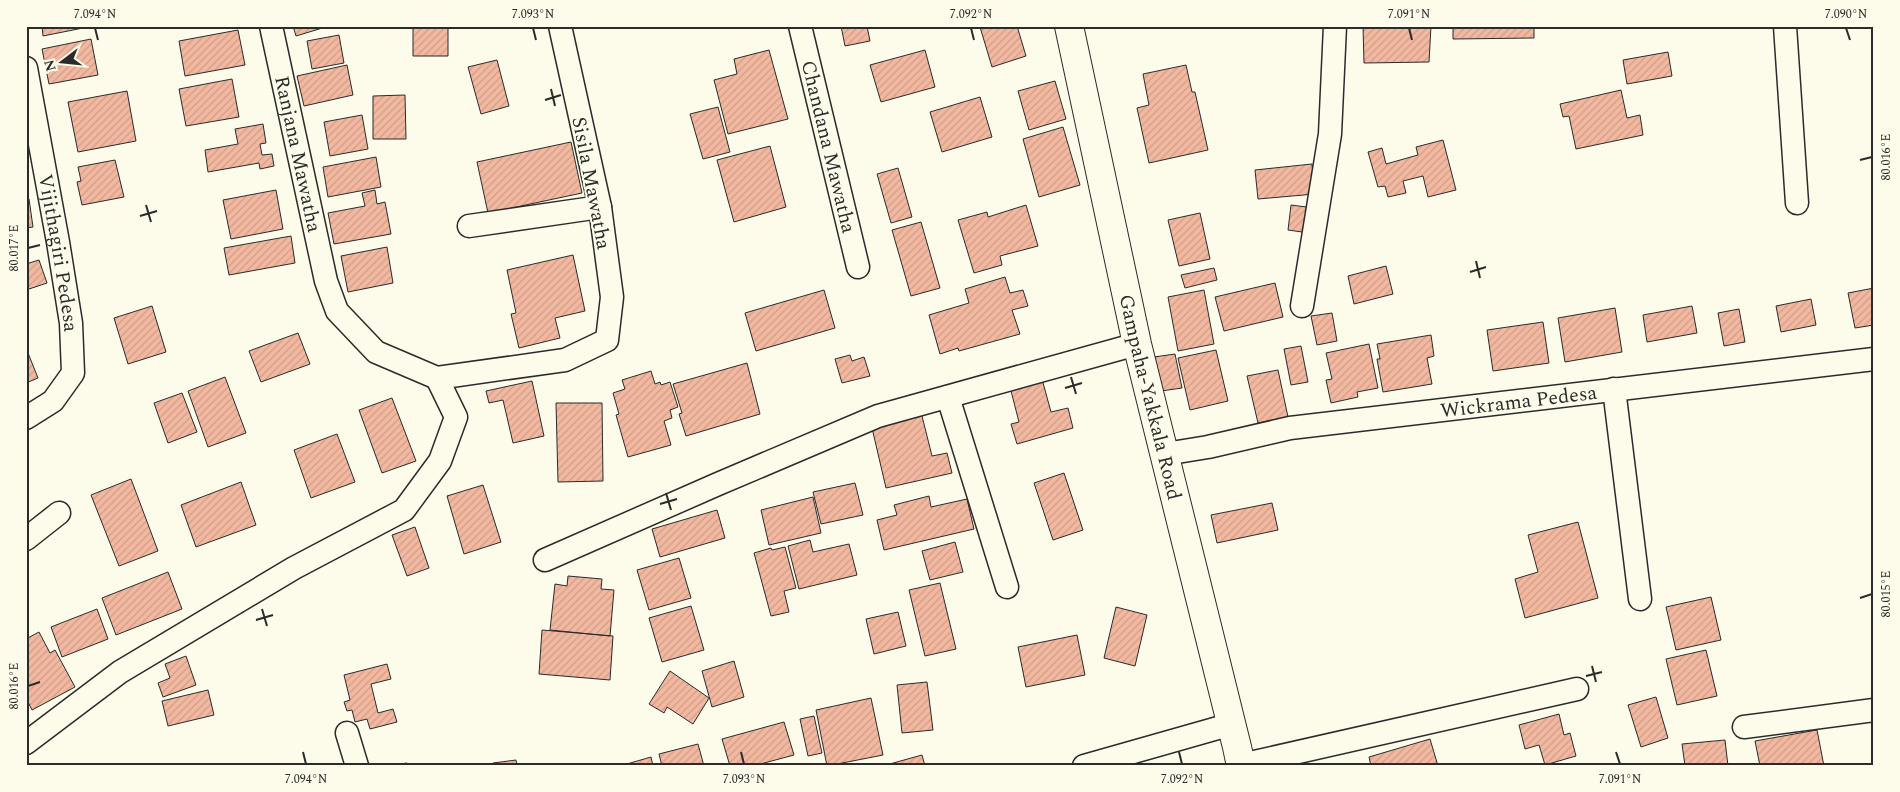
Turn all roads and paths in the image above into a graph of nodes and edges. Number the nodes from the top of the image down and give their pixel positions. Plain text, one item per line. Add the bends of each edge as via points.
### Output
1 (271, 26) edge
2 (560, 26) edge
3 (800, 26) edge
4 (1069, 26) edge
5 (1335, 26) edge
6 (1785, 26) edge
7 (26, 68) edge
8 (1797, 203) dead end
9 (600, 208) junction
10 (469, 226) dead end
11 (858, 268) dead end
12 (1302, 306) dead end
13 (1137, 344) junction
14 (1874, 359) edge
15 (437, 378) junction
16 (1614, 389) junction
17 (948, 398) junction
18 (26, 418) edge
19 (1165, 454) junction
20 (59, 513) dead end
21 (26, 539) edge
22 (546, 560) dead end
23 (1007, 587) dead end
24 (1640, 599) dead end
25 (1577, 689) dead end
26 (1874, 710) edge
27 (1232, 724) junction
28 (1744, 727) dead end
29 (347, 733) dead end
30 (26, 743) edge
31 (357, 766) edge
32 (1084, 766) edge
33 (1241, 766) edge

1 - 15 street, Ranjana Mawatha via 326,281 337,311 376,352
2 - 9 street, Sisila Mawatha
3 - 11 street, Chandana Mawatha
4 - 13 highway, Gampaha-Yakkala Road
5 - 12 street via 1330,134
6 - 8 street
7 - 18 street, Vijithagiri Pedesa via 70,314 73,374 53,402
9 - 10 street
9 - 15 street, Sisila Mawatha via 612,297 607,340 565,360
13 - 17 street
13 - 19 highway, Gampaha-Yakkala Road
14 - 16 street, Wickrama Pedesa
15 - 30 street via 456,417 440,461 404,510 294,568 120,672
16 - 19 street, Wickrama Pedesa via 1290,428
16 - 24 street
17 - 22 street via 878,416
17 - 23 street
19 - 27 highway, Gampaha-Yakkala Road
20 - 21 street
25 - 33 street
26 - 28 street
27 - 32 street
27 - 33 highway, Gampaha-Yakkala Road
29 - 31 street

